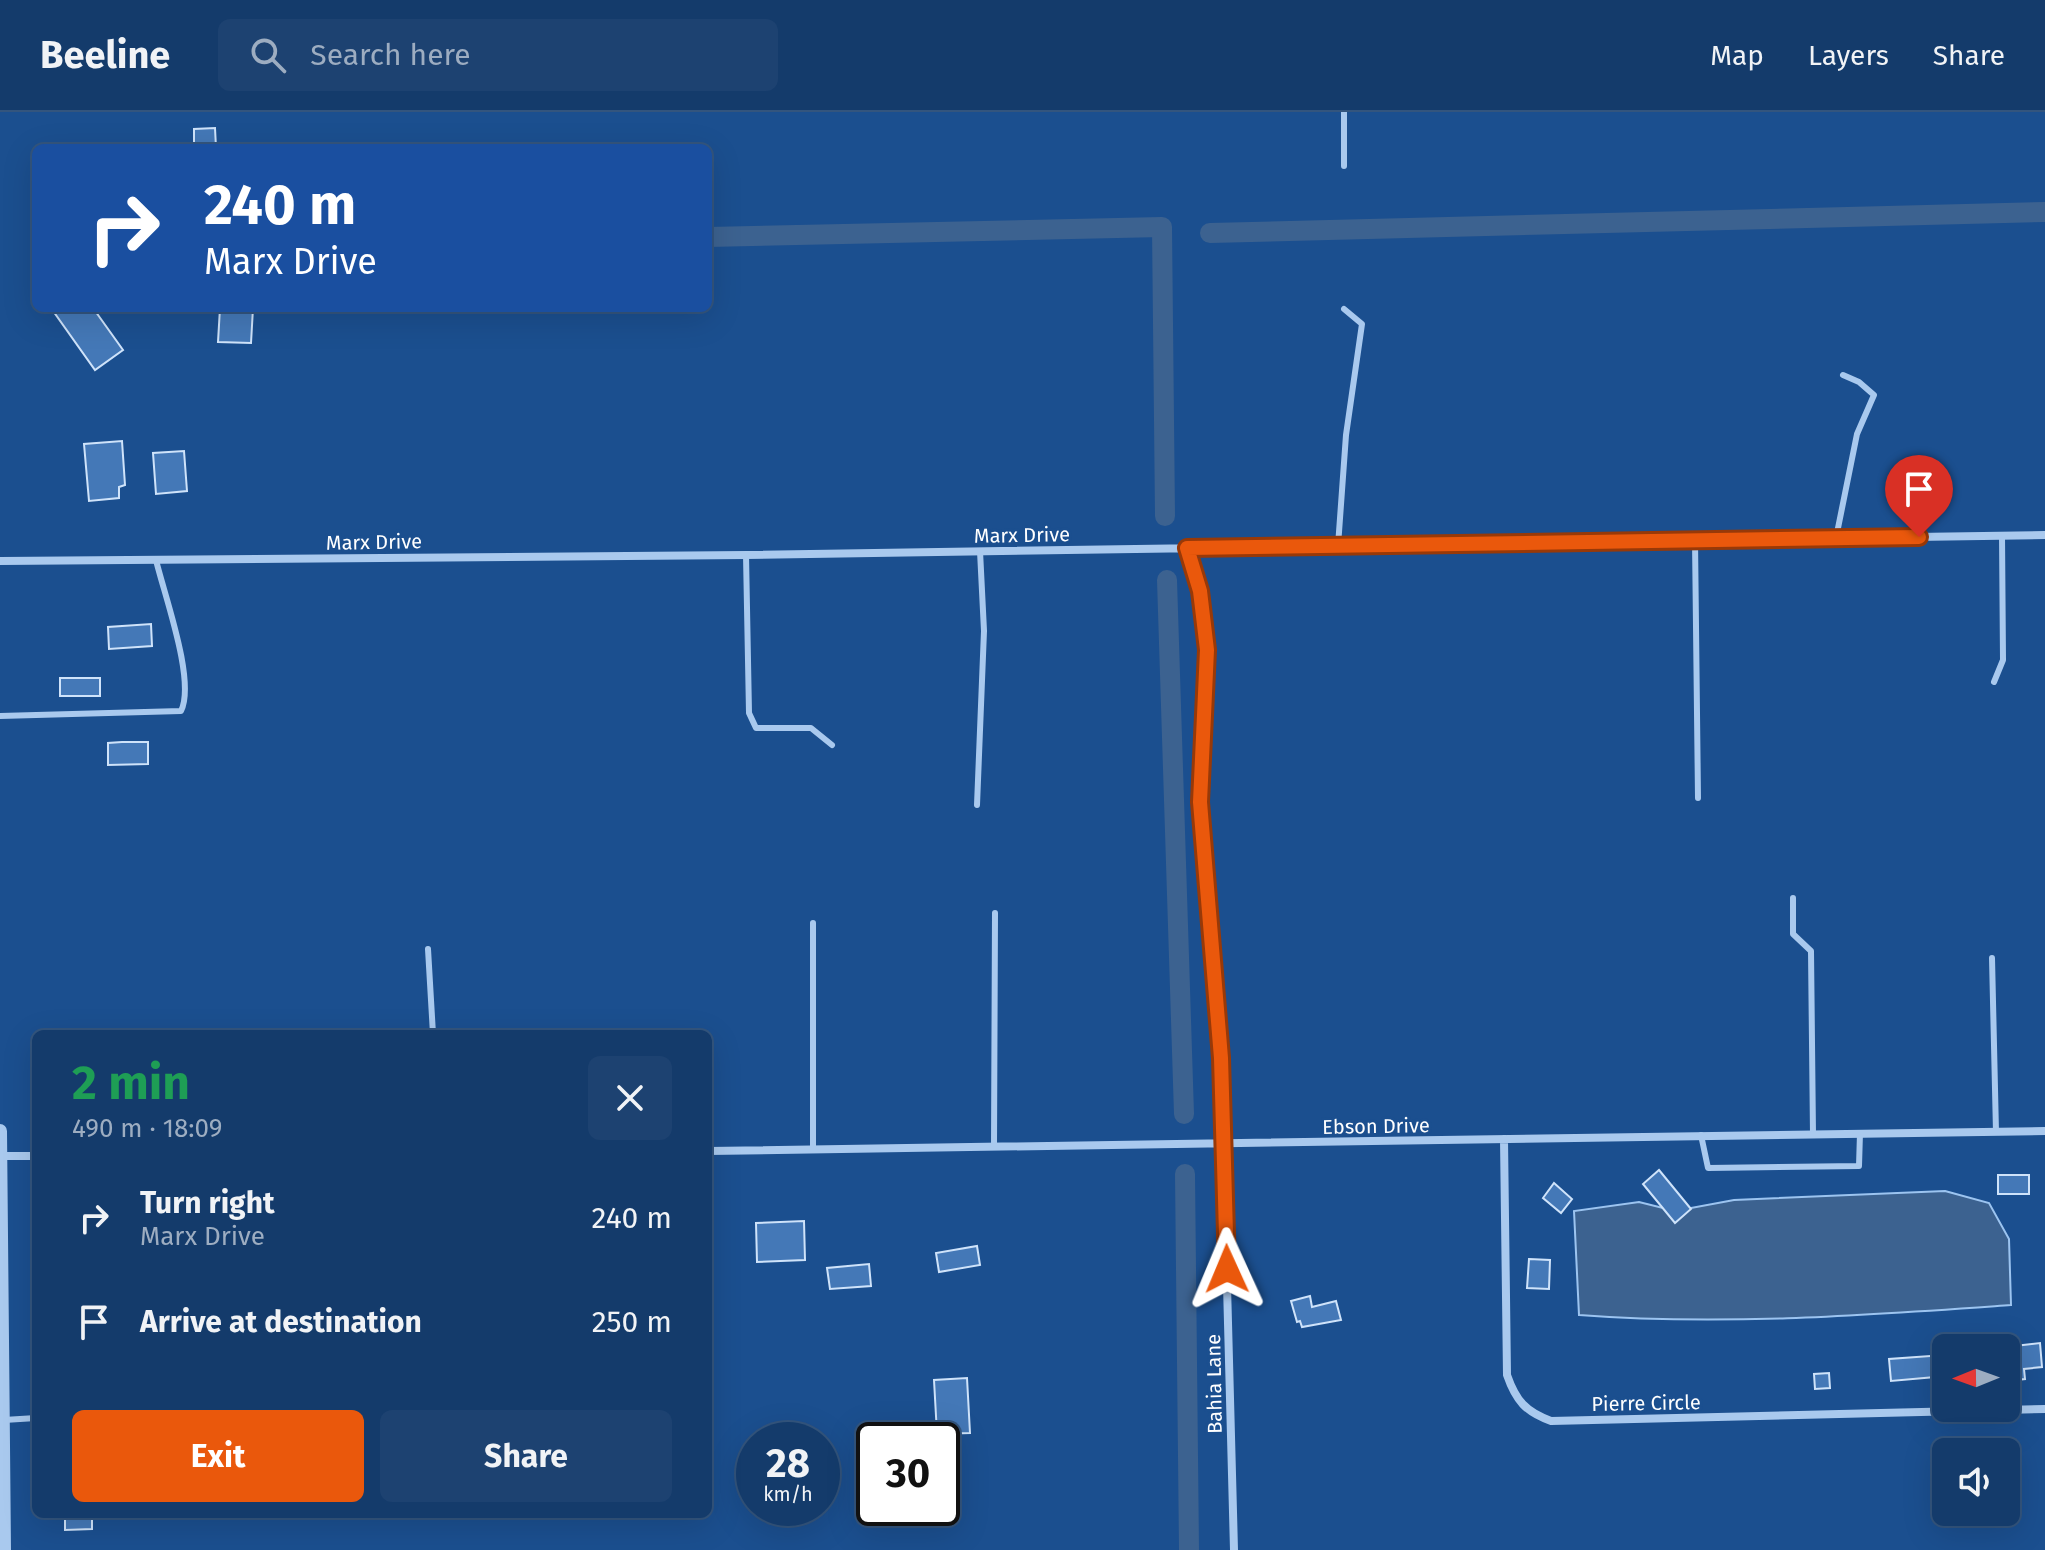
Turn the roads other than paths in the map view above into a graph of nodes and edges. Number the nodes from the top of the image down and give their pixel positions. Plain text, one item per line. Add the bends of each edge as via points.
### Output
1 (1344, 112) edge
2 (1344, 166) dead end
3 (1344, 309) dead end
4 (1843, 375) dead end
5 (2002, 535) junction
6 (2045, 535) edge
7 (1836, 538) junction
8 (1695, 540) junction
9 (1338, 546) junction
10 (1187, 548) junction
11 (980, 551) junction
12 (746, 555) junction
13 (156, 560) junction
14 (0, 561) edge
15 (1994, 682) dead end
16 (0, 716) edge
17 (832, 745) dead end
18 (1698, 798) dead end
19 (977, 805) dead end
20 (1793, 898) dead end
21 (995, 913) dead end
22 (813, 923) dead end
23 (428, 949) dead end
24 (1992, 958) dead end
25 (433, 1030) edge
26 (0, 1131) edge
27 (2045, 1131) edge
28 (1996, 1132) junction
29 (1860, 1133) junction
30 (1813, 1134) junction
31 (1701, 1135) junction
32 (1504, 1139) junction
33 (1224, 1144) junction
34 (994, 1147) junction
35 (813, 1150) junction
36 (712, 1151) edge
37 (0, 1156) edge
38 (32, 1156) edge
39 (2045, 1409) edge
40 (32, 1418) edge
41 (3, 1420) junction
42 (4, 1550) edge
43 (1234, 1550) edge

1 - 2 lane
3 - 9 lane via 1362,324
4 - 7 lane via 1874,395 1857,434
5 - 6 street, Marx Drive
5 - 7 street, Marx Drive
5 - 15 lane via 2003,660
7 - 8 street, Marx Drive
8 - 9 street, Marx Drive
8 - 18 lane
9 - 10 street, Marx Drive
10 - 11 street, Marx Drive
10 - 33 street, Bahia Lane via 1206,634 1200,802
11 - 12 street, Marx Drive
11 - 19 lane via 984,631
12 - 13 street, Marx Drive
12 - 17 lane via 749,713 756,728 811,728
13 - 14 street, Marx Drive
13 - 16 lane via 184,672 181,711
20 - 30 lane via 1793,934 1811,951
21 - 34 lane
22 - 35 lane
23 - 25 lane
24 - 28 lane
26 - 37 street
27 - 28 street, Ebson Drive
28 - 29 street, Ebson Drive
29 - 30 street, Ebson Drive
29 - 31 lane via 1859,1166 1821,1167 1708,1168
30 - 31 street, Ebson Drive
31 - 32 street, Ebson Drive
32 - 33 street, Ebson Drive
32 - 39 street, Pierre Circle via 1507,1375 1514,1397 1530,1413 1551,1421
33 - 34 street, Ebson Drive
33 - 43 street, Bahia Lane
34 - 35 street, Ebson Drive
35 - 36 street, Ebson Drive
37 - 38 street
37 - 41 street
40 - 41 lane
41 - 42 street

